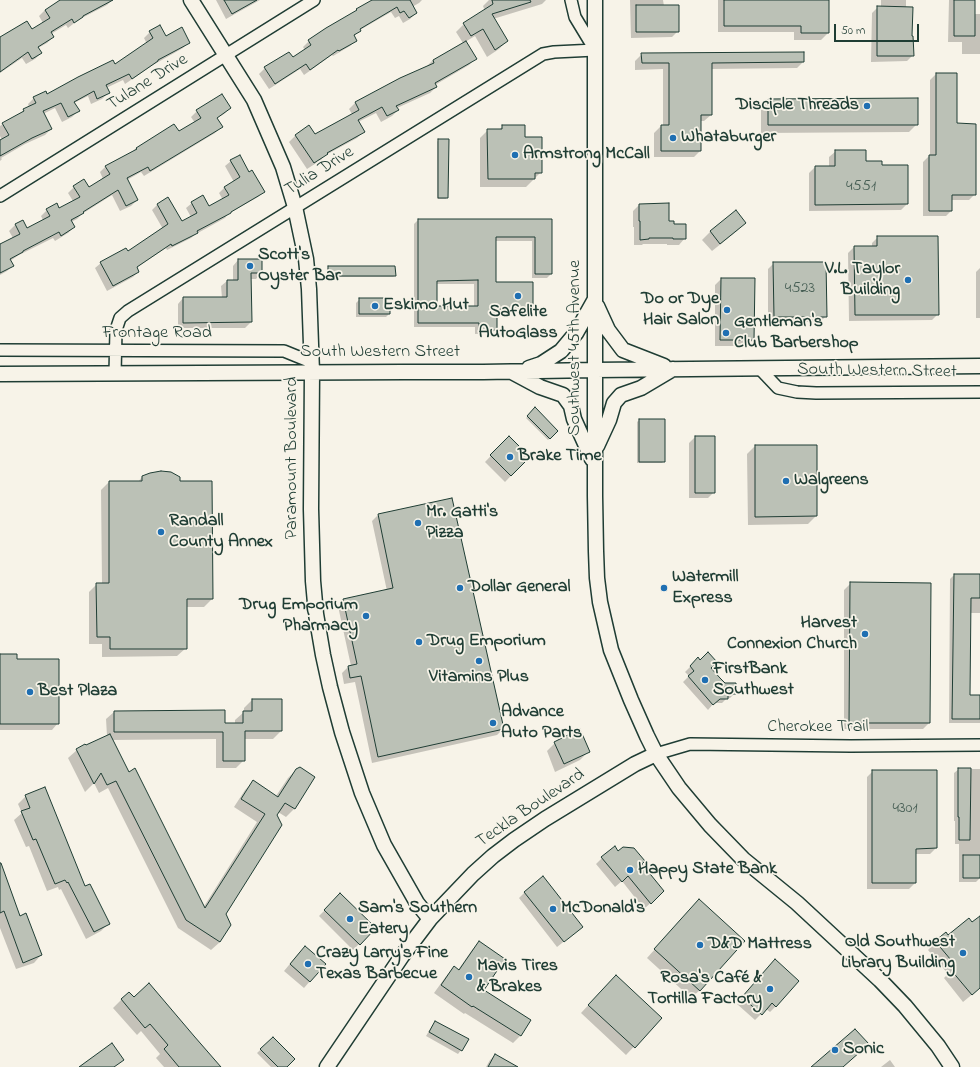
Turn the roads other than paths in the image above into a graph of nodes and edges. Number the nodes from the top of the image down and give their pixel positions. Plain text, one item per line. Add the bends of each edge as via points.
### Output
1 (191, 0) edge
2 (314, 0) edge
3 (571, 0) edge
4 (594, 0) edge
5 (594, 50) junction
6 (226, 55) junction
7 (0, 196) edge
8 (295, 207) junction
9 (595, 300) junction
10 (0, 350) edge
11 (115, 350) junction
12 (980, 366) edge
13 (312, 367) junction
14 (759, 368) junction
15 (673, 369) junction
16 (595, 370) junction
17 (515, 372) junction
18 (0, 374) edge
19 (115, 374) junction
20 (980, 392) edge
21 (595, 450) junction
22 (595, 465) junction
23 (980, 745) edge
24 (656, 754) junction
25 (430, 919) junction
26 (327, 1067) edge
27 (952, 1067) edge

1 - 6 main road, Paramount Boulevard
2 - 6 street, Tulane Drive
3 - 5 street, Southwest 45th Avenue via 575,17
4 - 5 main road, Southwest 45th Avenue
5 - 8 street, Tulia Drive via 543,54
5 - 9 main road, Southwest 45th Avenue
6 - 7 street, Tulane Drive
6 - 8 main road, Paramount Boulevard via 256,106 283,167
8 - 11 street, Tulia Drive via 128,311 120,318 116,330
8 - 13 main road, Paramount Boulevard via 306,259
9 - 15 main road via 608,330 623,350
9 - 16 main road, Southwest 45th Avenue
9 - 17 main road via 576,333 561,351 541,364
10 - 11 street, Frontage Road
11 - 13 street, Frontage Road via 284,351
11 - 19 street, Tulia Drive
12 - 14 main road, South Western Street
13 - 17 main road, South Western Street
13 - 19 main road, South Western Street
13 - 25 main road, Paramount Boulevard via 313,581 316,614 330,687 342,732 370,813 384,845 417,903
14 - 15 main road, South Western Street
14 - 20 street, South Western Street via 778,388 797,392
15 - 16 main road, South Western Street
15 - 21 main road via 641,388 621,395 614,403
16 - 17 main road, South Western Street
16 - 21 main road, Southwest 45th Avenue
17 - 22 main road via 540,387 563,395 571,406 574,419
18 - 19 main road, South Western Street
21 - 22 main road, Southwest 45th Avenue
22 - 24 main road, Southwest 45th Avenue via 597,578 604,624 611,650 631,700
23 - 24 street, Cherokee Trail via 690,744
24 - 25 main road, Teckla Boulevard via 585,794 514,840 473,874
24 - 27 main road, Southwest 45th Avenue via 679,788 710,825 743,859 797,903 880,980 905,1006
25 - 26 main road, Teckla Boulevard

